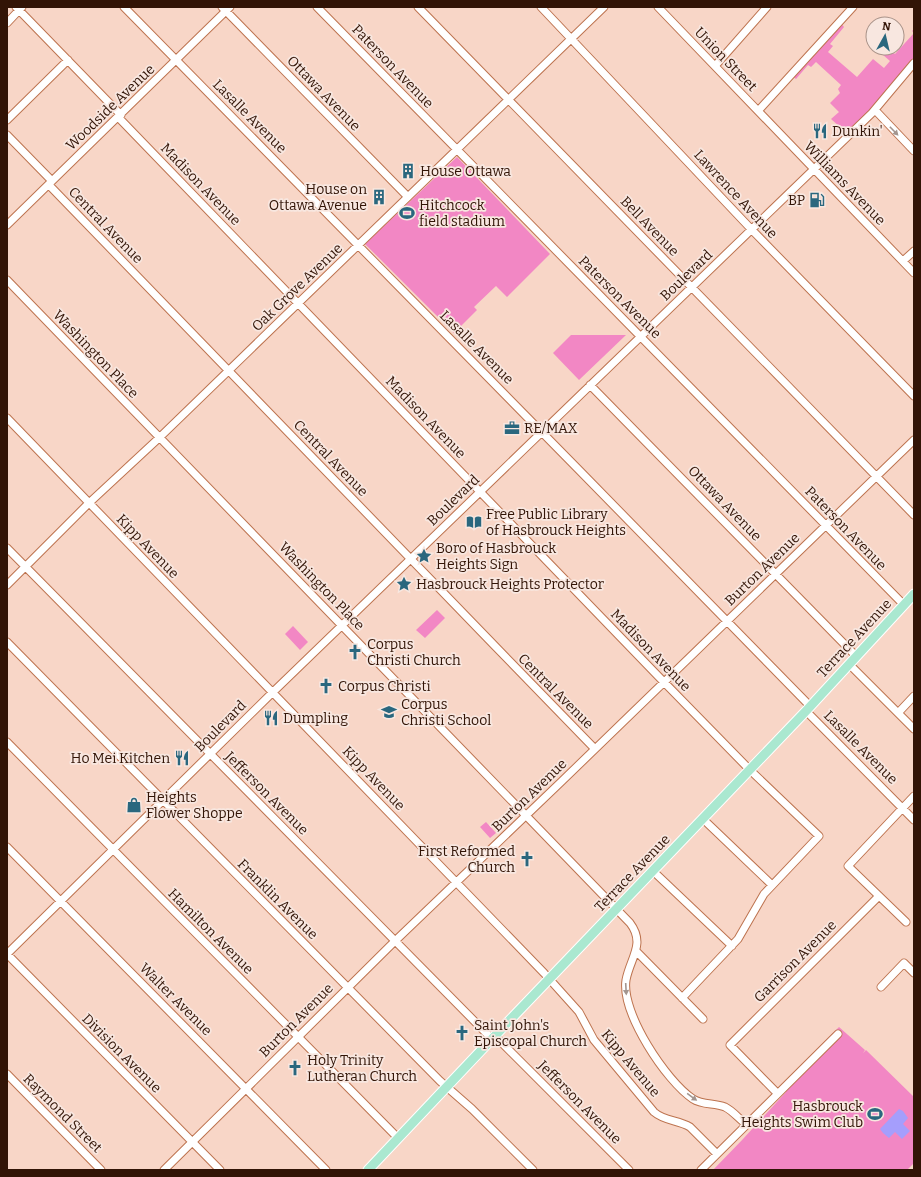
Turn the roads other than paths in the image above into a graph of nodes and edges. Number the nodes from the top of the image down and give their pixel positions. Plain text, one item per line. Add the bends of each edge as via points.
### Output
1 (124, 7) edge
2 (317, 7) edge
3 (418, 7) edge
4 (541, 7) edge
5 (604, 7) edge
6 (658, 7) edge
7 (767, 7) edge
8 (853, 7) edge
9 (19, 8) edge
10 (226, 8) edge
11 (7, 23) edge
12 (572, 38) junction
13 (68, 60) junction
14 (177, 60) junction
15 (914, 63) edge
16 (715, 66) junction
17 (508, 100) junction
18 (874, 110) junction
19 (758, 111) junction
20 (119, 116) junction
21 (7, 120) edge
22 (7, 135) edge
23 (456, 150) junction
24 (914, 151) edge
25 (814, 169) junction
26 (50, 183) junction
27 (408, 197) junction
28 (7, 225) edge
29 (752, 230) junction
30 (358, 245) junction
31 (914, 251) edge
32 (903, 261) junction
33 (914, 273) edge
34 (7, 280) edge
35 (691, 287) junction
36 (298, 303) junction
37 (640, 336) junction
38 (228, 371) junction
39 (590, 385) junction
40 (914, 396) edge
41 (7, 418) edge
42 (542, 432) junction
43 (159, 438) junction
44 (914, 440) edge
45 (876, 476) junction
46 (480, 492) junction
47 (89, 503) junction
48 (914, 515) edge
49 (825, 526) junction
50 (7, 548) edge
51 (411, 559) junction
52 (25, 566) junction
53 (776, 574) junction
54 (7, 585) edge
55 (914, 594) edge
56 (904, 605) junction
57 (726, 621) junction
58 (342, 626) junction
59 (7, 642) edge
60 (856, 656) junction
61 (849, 664) junction
62 (664, 682) junction
63 (273, 692) junction
64 (914, 696) edge
65 (808, 709) junction
66 (898, 713) junction
67 (914, 729) edge
68 (7, 742) edge
69 (595, 749) junction
70 (210, 754) junction
71 (750, 770) junction
72 (914, 796) edge
73 (163, 801) junction
74 (903, 808) junction
75 (526, 816) junction
76 (703, 819) junction
77 (914, 820) edge
78 (7, 847) edge
79 (113, 850) junction
80 (653, 871) junction
81 (459, 886) junction
82 (772, 886) junction
83 (879, 896) junction
84 (61, 901) junction
85 (616, 909) junction
86 (906, 922) dead end
87 (395, 941) junction
88 (732, 946) junction
89 (636, 951) junction
90 (7, 954) edge
91 (914, 973) edge
92 (550, 979) junction
93 (880, 987) dead end
94 (348, 988) junction
95 (682, 998) junction
96 (703, 1019) dead end
97 (838, 1034) dead end
98 (298, 1037) junction
99 (493, 1038) junction
100 (7, 1074) edge
101 (447, 1086) junction
102 (246, 1088) junction
103 (777, 1093) junction
104 (746, 1124) junction
105 (398, 1138) junction
106 (192, 1142) junction
107 (717, 1154) junction
108 (101, 1170) edge
109 (164, 1170) edge
110 (220, 1170) edge
111 (326, 1170) edge
112 (368, 1170) edge
113 (533, 1170) edge
114 (629, 1170) edge
115 (701, 1170) edge

1 - 14 street, Lasalle Avenue
2 - 23 street, Paterson Avenue
3 - 17 street, Bell Avenue
4 - 12 street, Lawrence Avenue
5 - 12 street, Oak Grove Avenue
6 - 16 street, Union Street
7 - 16 street
8 - 19 street
9 - 11 street
9 - 13 street, Madison Avenue
10 - 14 street, Woodside Avenue
10 - 27 street, Ottawa Avenue
12 - 17 street, Oak Grove Avenue
12 - 29 street, Lawrence Avenue
13 - 20 street, Madison Avenue
13 - 21 street
14 - 20 street, Woodside Avenue
14 - 30 street, Lasalle Avenue
15 - 18 street, Boulevard
16 - 19 street, Union Street
17 - 23 street, Oak Grove Avenue
17 - 35 street, Bell Avenue
18 -> 24 street
18 - 25 street, Boulevard
19 - 25 street, Williams Avenue
20 - 26 street, Woodside Avenue
20 - 36 street, Madison Avenue
22 - 26 street, Central Avenue
23 - 27 street, Oak Grove Avenue
23 - 37 street, Paterson Avenue
25 - 29 street, Boulevard
25 - 32 street, Williams Avenue
26 - 28 street, Woodside Avenue
26 - 38 street, Central Avenue
27 - 30 street, Oak Grove Avenue
29 - 35 street, Boulevard
29 - 40 street, Lawrence Avenue
30 - 36 street, Oak Grove Avenue
30 - 42 street, Lasalle Avenue
31 - 32 street
32 - 33 street, Williams Avenue
34 - 43 street, Washington Place
35 - 37 street, Boulevard
35 - 45 street, Bell Avenue
36 - 38 street, Oak Grove Avenue
36 - 46 street, Madison Avenue
37 - 39 street, Boulevard
37 - 49 street, Paterson Avenue
38 - 43 street, Oak Grove Avenue
38 - 51 street, Central Avenue
39 - 42 street, Boulevard
39 - 53 street, Ottawa Avenue
41 - 47 street, Kipp Avenue
42 - 46 street, Boulevard
42 - 57 street, Lasalle Avenue
43 - 47 street, Oak Grove Avenue
43 - 58 street, Washington Place
44 - 45 street, Burton Avenue
45 - 48 street, Bell Avenue
45 - 49 street, Burton Avenue
46 - 51 street, Boulevard
46 - 62 street, Madison Avenue
47 - 52 street, Oak Grove Avenue
47 - 63 street, Kipp Avenue
49 - 53 street, Burton Avenue
49 - 56 street, Paterson Avenue
50 - 52 street, Jefferson Avenue
51 - 58 street, Boulevard
51 - 69 street, Central Avenue
52 - 54 street, Oak Grove Avenue
52 - 70 street, Jefferson Avenue
53 - 57 street, Burton Avenue
53 - 60 street, Ottawa Avenue
55 - 56 main road, Terrace Avenue
56 - 60 main road, Terrace Avenue
57 - 62 street, Burton Avenue
57 - 65 street, Lasalle Avenue
58 - 63 street, Boulevard
58 - 75 street, Washington Place
59 - 73 street, Franklin Avenue
60 - 61 main road, Terrace Avenue
61 - 65 main road, Terrace Avenue
61 - 66 street
62 - 69 street, Burton Avenue
62 - 71 street, Madison Avenue
63 - 70 street, Boulevard
63 - 81 street, Kipp Avenue
64 - 66 street
65 - 71 main road, Terrace Avenue
65 - 74 street, Lasalle Avenue
66 - 67 street
68 - 79 street, Hamilton Avenue
69 - 75 street, Burton Avenue
70 - 73 street, Boulevard
70 - 87 street, Jefferson Avenue
71 - 76 main road, Terrace Avenue
71 - 82 street, Madison Avenue via 819,836
72 - 74 street
73 - 79 street, Boulevard
73 - 94 street, Franklin Avenue
74 - 77 street, Lasalle Avenue
74 - 83 street via 848,866
75 - 81 street, Burton Avenue
75 - 85 street, Washington Place
76 - 80 main road, Terrace Avenue
76 - 82 street
78 - 84 street, Walter Avenue
79 - 84 street, Boulevard
79 - 98 street, Hamilton Avenue
80 - 85 main road, Terrace Avenue
80 - 88 street
81 - 87 street, Burton Avenue
81 - 92 street, Kipp Avenue
82 - 88 street via 759,901 744,930
83 - 86 street
83 - 103 street, Garrison Avenue via 730,1045
84 - 90 street, Boulevard
84 - 102 street, Walter Avenue
85 - 89 street, Washington Place via 634,928 638,941
85 - 92 main road, Terrace Avenue
87 - 94 street, Burton Avenue
87 - 99 street, Jefferson Avenue
88 - 95 street
89 - 95 street
89 -> 104 street via 627,978 626,990 632,1015 640,1033 666,1070 689,1096 699,1102 725,1108
90 - 106 street, Division Avenue
91 - 93 street via 904,963
92 - 99 main road, Terrace Avenue
92 - 107 street, Kipp Avenue via 580,1012 594,1040 654,1112 662,1118 690,1127
94 - 98 street, Burton Avenue
94 - 101 street, Franklin Avenue
95 - 96 street
97 - 103 street
98 - 102 street, Burton Avenue
98 - 105 street, Hamilton Avenue
99 - 101 main road, Terrace Avenue
99 - 114 street, Jefferson Avenue
100 - 108 street, Raymond Street
101 - 105 main road, Terrace Avenue
101 - 113 street, Franklin Avenue
102 - 106 street, Burton Avenue
102 - 111 street, Walter Avenue
103 - 104 street
104 - 107 street
105 - 112 main road, Terrace Avenue
106 - 109 street, Burton Avenue
106 - 110 street, Division Avenue
107 - 115 street

